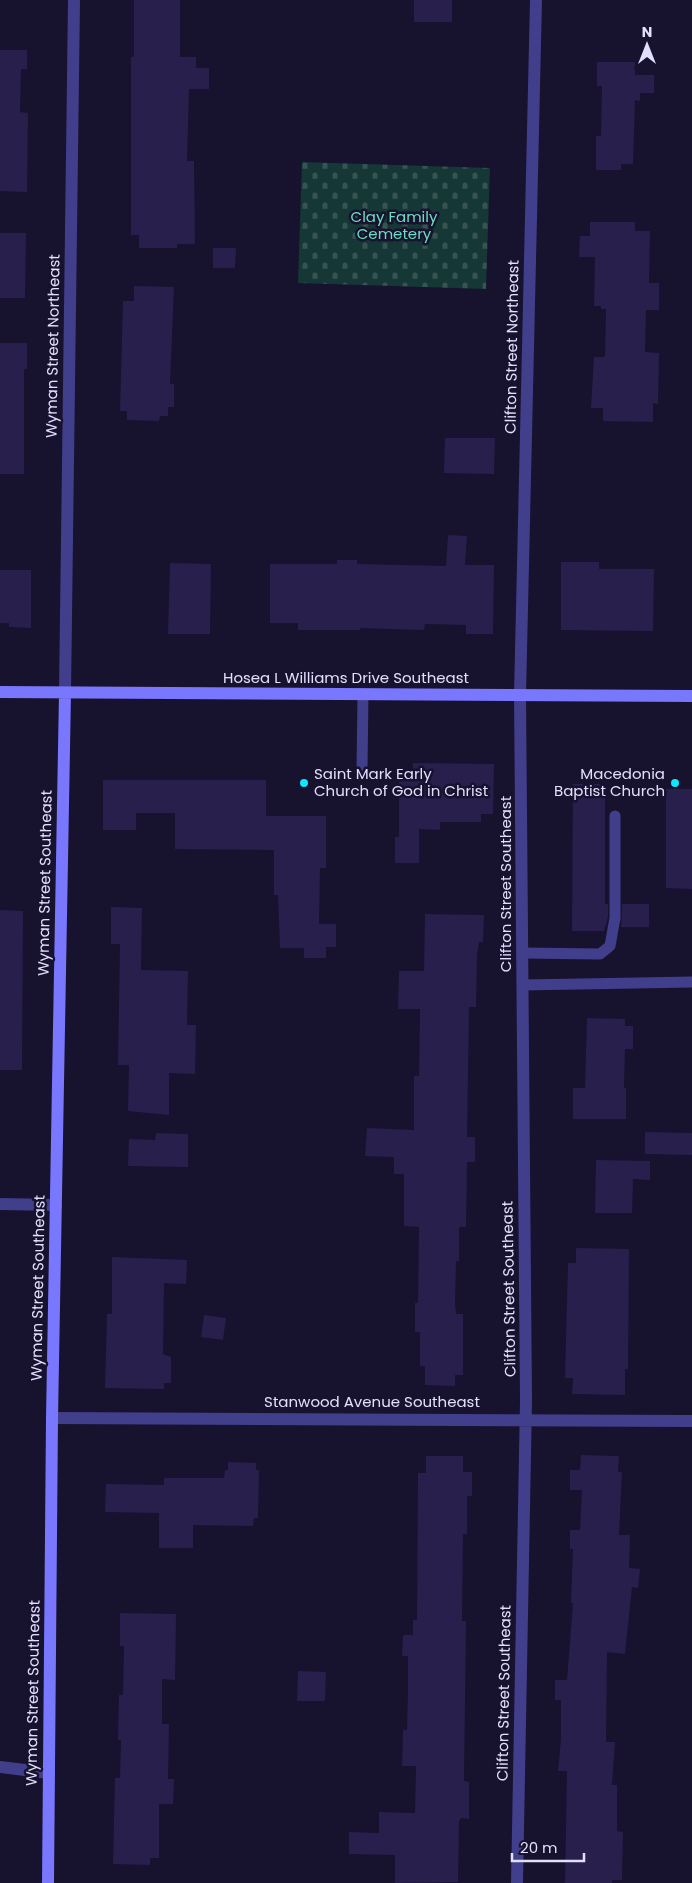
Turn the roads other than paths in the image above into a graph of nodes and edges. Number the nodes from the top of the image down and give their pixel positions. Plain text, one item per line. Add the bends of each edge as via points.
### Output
1 (74, 0) edge
2 (536, 0) edge
3 (0, 692) edge
4 (65, 693) junction
5 (364, 694) junction
6 (520, 695) junction
7 (692, 696) edge
8 (362, 770) dead end
9 (615, 816) dead end
10 (523, 953) junction
11 (692, 982) edge
12 (523, 985) junction
13 (0, 1204) edge
14 (56, 1205) junction
15 (52, 1418) junction
16 (526, 1419) junction
17 (692, 1421) edge
18 (0, 1767) edge
19 (49, 1773) junction
20 (48, 1883) edge
21 (517, 1883) edge

1 - 4 street, Wyman Street Northeast
2 - 6 street, Clifton Street Northeast
3 - 4 street, Hosea L Williams Drive Southeast
4 - 5 street, Hosea L Williams Drive Southeast
4 - 14 street, Wyman Street Southeast
5 - 6 street, Hosea L Williams Drive Southeast
5 - 8 lane
6 - 7 street, Hosea L Williams Drive Southeast
6 - 10 street, Clifton Street Southeast
9 - 10 lane via 615,918 610,946 600,954
10 - 12 street, Clifton Street Southeast
11 - 12 lane
12 - 16 street, Clifton Street Southeast
13 - 14 street
14 - 15 street, Wyman Street Southeast
15 - 16 street, Stanwood Avenue Southeast
15 - 19 street, Wyman Street Southeast
16 - 17 street, Stanwood Avenue Southeast
16 - 21 street, Clifton Street Southeast
18 - 19 street
19 - 20 street, Wyman Street Southeast

